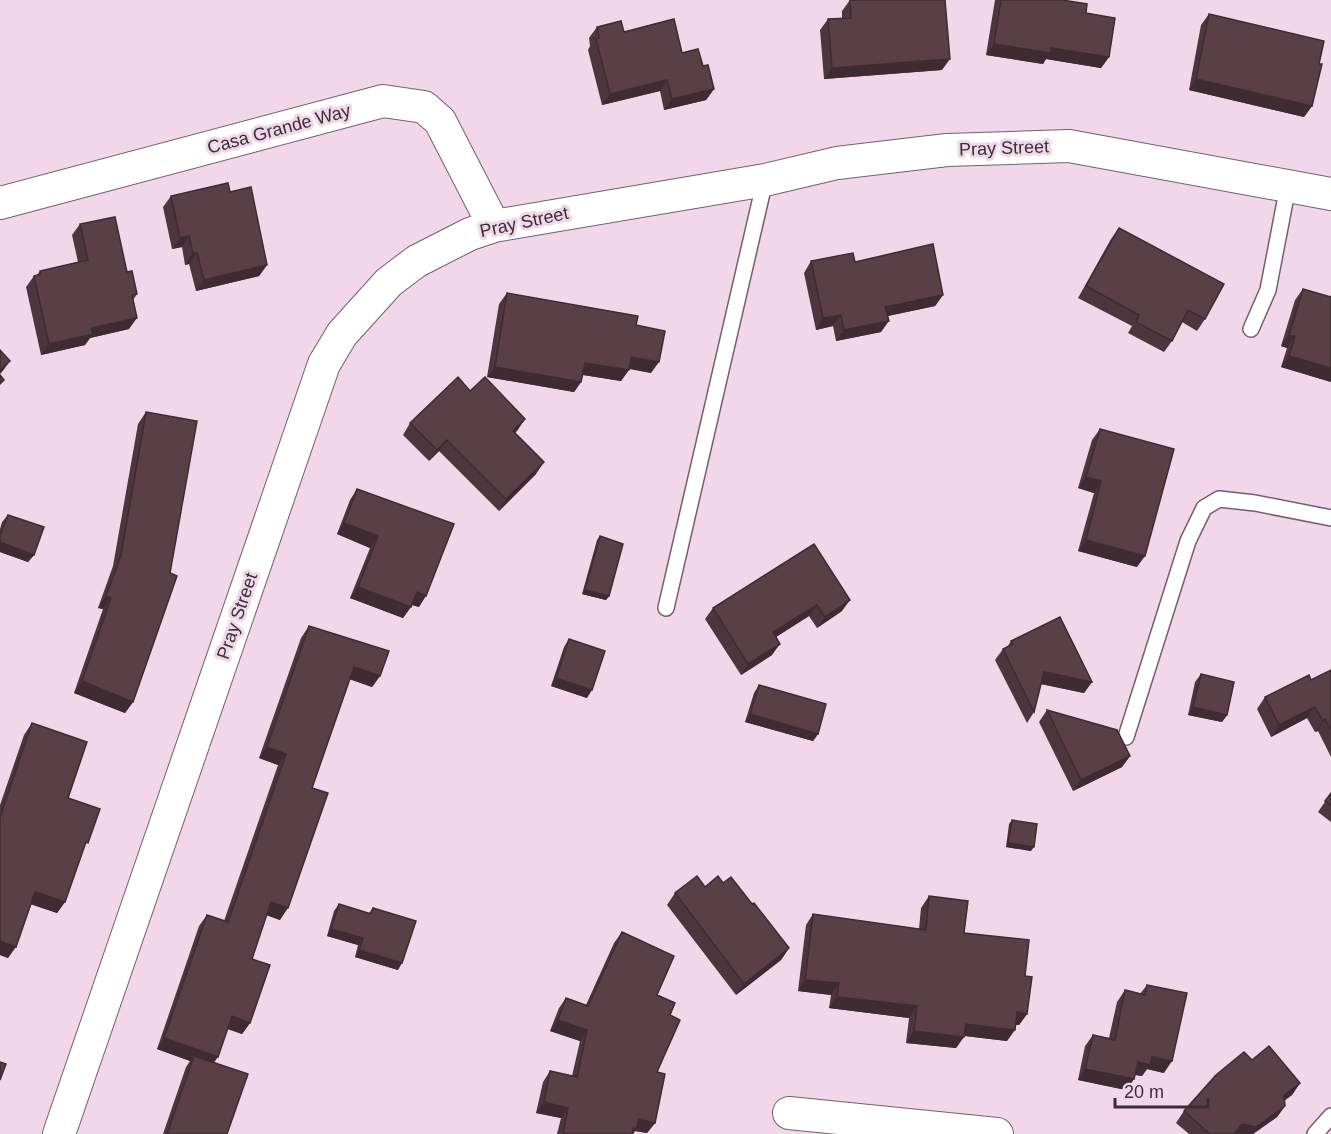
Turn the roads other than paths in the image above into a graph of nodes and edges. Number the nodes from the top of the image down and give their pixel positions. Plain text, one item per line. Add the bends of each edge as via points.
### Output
1 (765, 180) junction
2 (1288, 186) junction
3 (1331, 194) edge
4 (0, 203) edge
5 (494, 226) junction
6 (1251, 329) dead end
7 (1331, 518) edge
8 (666, 608) dead end
9 (1126, 737) dead end
10 (789, 1113) dead end
11 (1331, 1116) edge
12 (59, 1134) edge
13 (997, 1134) edge
14 (1315, 1134) edge

1 - 2 street, Pray Street via 837,163 946,150 1069,146
1 - 5 street, Pray Street
1 - 8 lane
2 - 3 street, Pray Street
2 - 6 lane via 1268,290
4 - 5 street, Casa Grande Way via 383,101 423,107 440,121
5 - 12 street, Pray Street via 447,244 389,282 342,334 324,364
7 - 9 lane via 1219,499 1204,508 1188,541
10 - 13 street
11 - 14 lane

